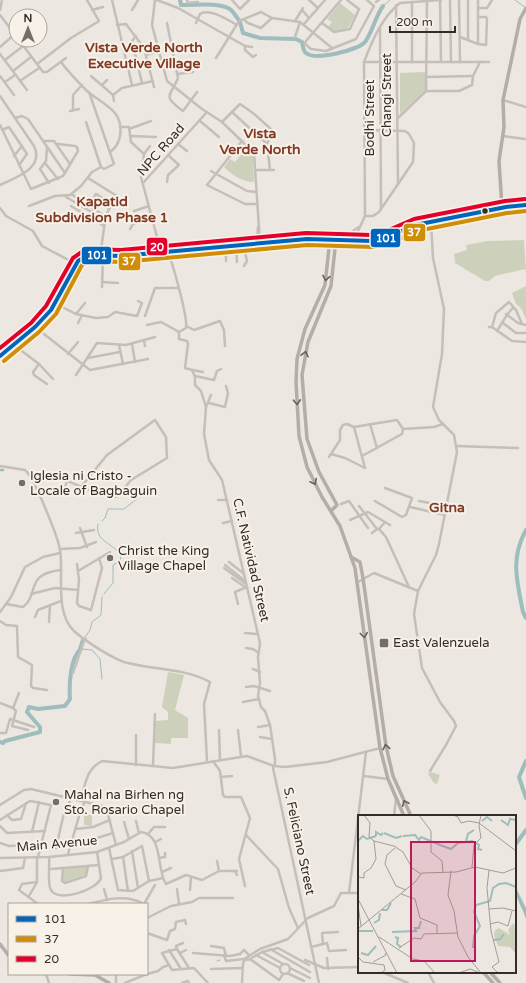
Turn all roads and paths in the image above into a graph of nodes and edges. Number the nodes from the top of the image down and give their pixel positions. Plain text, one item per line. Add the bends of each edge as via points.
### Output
1 (2, 0) edge
2 (87, 0) edge
3 (112, 0) edge
4 (138, 0) edge
5 (156, 0) edge
6 (188, 0) edge
7 (233, 0) edge
8 (249, 0) edge
9 (309, 0) edge
10 (325, 0) edge
11 (341, 0) edge
12 (347, 0) edge
13 (367, 0) edge
14 (441, 0) edge
15 (450, 0) edge
16 (459, 0) edge
17 (468, 0) edge
18 (478, 0) edge
19 (492, 0) edge
20 (427, 1) junction
21 (198, 2) dead end
22 (412, 2) junction
23 (396, 6) junction
24 (103, 8) dead end
25 (318, 8) junction
26 (478, 8) junction
27 (526, 8) edge
28 (0, 10) edge
29 (92, 10) junction
30 (132, 10) dead end
31 (0, 15) edge
32 (478, 17) junction
33 (272, 18) junction
34 (309, 18) junction
35 (243, 19) junction
36 (197, 21) junction
37 (295, 21) junction
38 (300, 22) junction
39 (167, 23) dead end
40 (322, 23) junction
41 (304, 24) junction
42 (8, 25) edge
43 (117, 25) junction
44 (237, 25) junction
45 (380, 28) junction
46 (314, 32) junction
47 (136, 36) junction
48 (229, 37) junction
49 (295, 37) dead end
50 (460, 37) junction
51 (468, 40) junction
52 (478, 44) junction
53 (245, 46) junction
54 (252, 47) dead end
55 (20, 48) edge
56 (24, 48) edge
57 (332, 48) junction
58 (159, 51) junction
59 (0, 54) edge
60 (146, 55) junction
61 (256, 55) dead end
62 (31, 57) junction
63 (66, 58) dead end
64 (216, 58) dead end
65 (5, 60) junction
66 (61, 62) junction
67 (364, 62) junction
68 (380, 62) junction
69 (397, 62) junction
70 (412, 62) junction
71 (426, 62) junction
72 (441, 62) junction
73 (451, 62) junction
74 (460, 62) junction
75 (480, 62) junction
76 (489, 62) dead end
77 (37, 64) junction
78 (39, 68) junction
79 (13, 71) junction
80 (193, 72) dead end
81 (177, 74) junction
82 (15, 75) junction
83 (0, 76) edge
84 (92, 76) dead end
85 (473, 76) junction
86 (426, 77) junction
87 (106, 80) dead end
88 (20, 81) junction
89 (153, 81) junction
90 (5, 82) junction
91 (142, 83) junction
92 (102, 85) junction
93 (132, 85) junction
94 (82, 86) junction
95 (154, 87) dead end
96 (172, 87) junction
97 (26, 90) dead end
98 (89, 92) junction
99 (197, 92) dead end
100 (426, 92) junction
101 (14, 95) dead end
102 (113, 95) junction
103 (0, 96) edge
104 (503, 100) junction
105 (114, 101) dead end
106 (191, 101) junction
107 (526, 107) edge
108 (79, 109) dead end
109 (207, 112) junction
110 (232, 112) junction
111 (15, 118) junction
112 (397, 118) junction
113 (200, 120) junction
114 (151, 121) dead end
115 (86, 122) dead end
116 (222, 122) junction
117 (0, 125) edge
118 (120, 127) junction
119 (129, 129) junction
120 (2, 130) junction
121 (364, 130) junction
122 (380, 131) junction
123 (397, 131) junction
124 (130, 136) junction
125 (503, 136) junction
126 (156, 137) dead end
127 (219, 137) dead end
128 (525, 139) edge
129 (44, 141) junction
130 (242, 141) junction
131 (58, 144) junction
132 (178, 144) junction
133 (267, 144) junction
134 (22, 146) junction
135 (48, 146) junction
136 (150, 146) dead end
137 (187, 151) dead end
138 (110, 152) junction
139 (144, 154) junction
140 (168, 155) junction
141 (14, 156) junction
142 (45, 163) junction
143 (70, 164) junction
144 (19, 165) junction
145 (101, 167) junction
146 (256, 170) junction
147 (270, 170) junction
148 (274, 170) dead end
149 (211, 171) dead end
150 (65, 172) junction
151 (23, 174) junction
152 (216, 175) junction
153 (88, 178) junction
154 (58, 179) junction
155 (167, 182) dead end
156 (49, 183) junction
157 (143, 184) junction
158 (398, 184) junction
159 (0, 186) edge
160 (256, 192) junction
161 (71, 194) junction
162 (66, 196) junction
163 (117, 196) dead end
164 (100, 197) junction
165 (98, 202) junction
166 (257, 204) junction
167 (89, 205) junction
168 (526, 205) edge
169 (29, 206) dead end
170 (71, 206) dead end
171 (149, 206) junction
172 (0, 208) edge
173 (94, 208) junction
174 (108, 208) junction
175 (381, 208) junction
176 (502, 208) junction
177 (134, 211) dead end
178 (92, 212) junction
179 (106, 215) junction
180 (365, 216) junction
181 (90, 217) junction
182 (153, 217) junction
183 (105, 220) junction
184 (111, 220) dead end
185 (431, 222) junction
186 (104, 226) junction
187 (360, 226) junction
188 (130, 229) dead end
189 (350, 240) junction
190 (354, 240) junction
191 (330, 241) junction
192 (336, 241) junction
193 (258, 243) junction
194 (236, 245) junction
195 (243, 245) junction
196 (226, 246) junction
197 (161, 252) junction
198 (168, 252) junction
199 (102, 256) junction
200 (226, 261) dead end
201 (237, 262) dead end
202 (76, 265) junction
203 (244, 266) dead end
204 (102, 282) junction
205 (118, 283) dead end
206 (102, 287) dead end
207 (178, 288) junction
208 (138, 300) dead end
209 (85, 303) dead end
210 (56, 304) junction
211 (513, 308) junction
212 (76, 314) junction
213 (506, 314) junction
214 (82, 315) junction
215 (312, 315) junction
216 (145, 316) dead end
217 (318, 318) junction
218 (78, 323) dead end
219 (503, 323) junction
220 (522, 324) junction
221 (147, 325) dead end
222 (526, 325) edge
223 (186, 326) junction
224 (35, 327) junction
225 (498, 331) junction
226 (179, 332) junction
227 (526, 333) edge
228 (155, 337) dead end
229 (144, 340) junction
230 (78, 342) dead end
231 (526, 342) edge
232 (132, 344) junction
233 (14, 345) junction
234 (119, 346) junction
235 (145, 346) dead end
236 (225, 346) dead end
237 (120, 352) junction
238 (68, 354) junction
239 (0, 356) edge
240 (87, 358) junction
241 (148, 359) dead end
242 (135, 362) junction
243 (39, 364) junction
244 (123, 364) junction
245 (82, 365) junction
246 (221, 369) dead end
247 (192, 370) junction
248 (203, 372) dead end
249 (76, 375) dead end
250 (195, 376) junction
251 (53, 379) dead end
252 (48, 384) dead end
253 (226, 386) dead end
254 (211, 395) dead end
255 (209, 403) junction
256 (206, 407) junction
257 (370, 424) junction
258 (443, 424) junction
259 (354, 427) junction
260 (403, 429) junction
261 (457, 446) junction
262 (310, 448) junction
263 (377, 448) junction
264 (518, 448) dead end
265 (301, 450) junction
266 (362, 456) junction
267 (0, 466) edge
268 (33, 481) junction
269 (67, 481) junction
270 (81, 487) junction
271 (385, 488) dead end
272 (63, 494) dead end
273 (218, 500) dead end
274 (227, 500) junction
275 (375, 501) dead end
276 (419, 501) dead end
277 (339, 505) junction
278 (359, 506) dead end
279 (446, 506) junction
280 (410, 507) junction
281 (331, 511) junction
282 (365, 514) junction
283 (445, 515) junction
284 (360, 517) junction
285 (350, 520) dead end
286 (232, 521) junction
287 (385, 522) junction
288 (223, 523) dead end
289 (390, 525) dead end
290 (80, 528) dead end
291 (368, 528) dead end
292 (378, 529) junction
293 (94, 530) dead end
294 (81, 532) junction
295 (76, 533) dead end
296 (372, 533) dead end
297 (96, 542) dead end
298 (87, 547) junction
299 (60, 549) junction
300 (110, 552) dead end
301 (60, 554) junction
302 (351, 557) junction
303 (99, 558) junction
304 (229, 562) dead end
305 (77, 564) dead end
306 (225, 566) dead end
307 (61, 570) junction
308 (78, 571) junction
309 (244, 574) junction
310 (232, 578) dead end
311 (363, 578) junction
312 (358, 582) junction
313 (246, 585) junction
314 (409, 587) junction
315 (61, 588) junction
316 (78, 590) junction
317 (418, 590) junction
318 (31, 594) junction
319 (61, 601) junction
320 (6, 604) junction
321 (238, 604) dead end
322 (0, 605) edge
323 (50, 605) junction
324 (3, 607) junction
325 (0, 612) edge
326 (368, 613) junction
327 (362, 614) junction
328 (35, 617) dead end
329 (0, 621) edge
330 (49, 622) dead end
331 (245, 633) dead end
332 (257, 634) junction
333 (85, 638) junction
334 (246, 648) dead end
335 (259, 653) junction
336 (73, 668) dead end
337 (253, 669) dead end
338 (260, 672) junction
339 (246, 687) dead end
340 (259, 687) junction
341 (378, 689) junction
342 (47, 690) dead end
343 (372, 690) junction
344 (270, 691) dead end
345 (19, 693) dead end
346 (259, 699) junction
347 (243, 702) dead end
348 (1, 705) edge
349 (13, 708) junction
350 (155, 714) dead end
351 (13, 719) junction
352 (270, 725) junction
353 (34, 727) dead end
354 (258, 727) dead end
355 (28, 730) dead end
356 (219, 730) dead end
357 (238, 730) dead end
358 (0, 733) edge
359 (136, 735) dead end
360 (260, 736) dead end
361 (272, 739) junction
362 (380, 748) junction
363 (366, 752) junction
364 (241, 756) junction
365 (220, 760) junction
366 (208, 761) junction
367 (213, 761) junction
368 (136, 765) junction
369 (153, 766) junction
370 (274, 766) junction
371 (430, 771) dead end
372 (232, 776) dead end
373 (364, 776) junction
374 (221, 777) junction
375 (388, 779) junction
376 (71, 798) junction
377 (396, 798) junction
378 (81, 800) junction
379 (85, 801) junction
380 (39, 802) junction
381 (26, 803) junction
382 (0, 805) edge
383 (8, 815) junction
384 (359, 815) edge
385 (394, 815) edge
386 (404, 815) edge
387 (411, 815) edge
388 (0, 820) edge
389 (110, 820) junction
390 (136, 821) dead end
391 (124, 822) dead end
392 (358, 823) edge
393 (0, 826) edge
394 (165, 827) dead end
395 (76, 829) junction
396 (45, 831) junction
397 (32, 832) junction
398 (113, 833) junction
399 (139, 833) junction
400 (148, 834) junction
401 (246, 835) junction
402 (129, 839) junction
403 (161, 839) dead end
404 (72, 841) junction
405 (155, 842) junction
406 (0, 843) edge
407 (42, 844) junction
408 (116, 846) junction
409 (56, 848) dead end
410 (109, 848) junction
411 (132, 851) junction
412 (97, 852) junction
413 (165, 853) dead end
414 (68, 854) junction
415 (50, 856) junction
416 (38, 857) junction
417 (123, 857) junction
418 (0, 858) edge
419 (24, 858) junction
420 (159, 858) junction
421 (112, 859) junction
422 (217, 861) dead end
423 (99, 865) junction
424 (88, 866) junction
425 (63, 868) junction
426 (171, 868) dead end
427 (50, 869) junction
428 (0, 871) edge
429 (219, 871) junction
430 (226, 871) junction
431 (162, 872) junction
432 (226, 875) dead end
433 (237, 875) dead end
434 (191, 877) junction
435 (163, 878) junction
436 (149, 881) junction
437 (37, 882) junction
438 (155, 885) dead end
439 (245, 886) dead end
440 (138, 888) junction
441 (104, 889) dead end
442 (177, 889) dead end
443 (190, 890) dead end
444 (128, 891) junction
445 (349, 893) junction
446 (358, 893) edge
447 (29, 896) junction
448 (233, 898) dead end
449 (107, 900) junction
450 (37, 903) edge
451 (93, 903) edge
452 (142, 903) edge
453 (145, 903) edge
454 (179, 904) junction
455 (148, 918) edge
456 (305, 921) junction
457 (186, 924) dead end
458 (298, 928) junction
459 (338, 932) dead end
460 (148, 933) edge
461 (183, 943) dead end
462 (0, 944) edge
463 (325, 944) junction
464 (211, 946) dead end
465 (270, 947) junction
466 (311, 947) junction
467 (177, 949) junction
468 (2, 950) edge
469 (169, 950) junction
470 (186, 950) dead end
471 (346, 950) dead end
472 (262, 952) junction
473 (180, 953) junction
474 (193, 953) dead end
475 (250, 955) junction
476 (256, 955) junction
477 (225, 956) junction
478 (293, 956) junction
479 (327, 958) dead end
480 (250, 959) junction
481 (244, 960) junction
482 (305, 960) dead end
483 (290, 961) junction
484 (283, 964) junction
485 (169, 965) junction
486 (288, 965) junction
487 (309, 965) dead end
488 (315, 965) junction
489 (358, 967) edge
490 (189, 968) junction
491 (242, 968) junction
492 (280, 968) junction
493 (290, 968) junction
494 (181, 969) junction
495 (211, 969) dead end
496 (328, 969) junction
497 (310, 972) dead end
498 (288, 973) junction
499 (384, 973) edge
500 (428, 973) edge
501 (484, 973) edge
502 (491, 973) edge
503 (148, 974) edge
504 (283, 974) junction
505 (97, 975) edge
506 (145, 975) edge
507 (310, 978) dead end
508 (304, 981) dead end
509 (109, 983) edge
510 (125, 983) edge
511 (182, 983) edge
512 (189, 983) edge
513 (208, 983) edge
514 (242, 983) edge
515 (319, 983) edge
516 (407, 983) edge
517 (433, 983) edge
518 (493, 983) edge
519 (500, 983) edge

1 - 28 street
2 - 29 street
3 - 43 street
4 - 30 street
5 - 36 street via 169,4
5 - 58 street via 152,23
6 - 21 street via 188,3
7 - 8 street via 240,8
9 - 25 street
10 - 25 street
11 - 40 street
12 - 40 street via 359,9 350,29 334,32
13 - 57 street via 374,6 356,39
14 - 20 street
14 - 72 street
15 - 73 street
16 - 50 street
17 - 51 street
18 - 26 street
19 - 26 street via 486,8
20 - 22 street
20 - 71 street
22 - 23 street
22 - 70 street
23 - 45 street via 387,14
23 - 69 street, Changi Street
24 - 29 street
25 - 34 street
26 - 32 street
27 - 104 main road via 520,19
29 - 77 street via 99,19 97,22
31 - 42 street
32 - 52 street
32 - 52 street via 487,19 485,46
33 - 35 street via 261,12
33 - 35 street via 261,28
33 - 37 street
34 - 37 street via 302,9
34 - 41 street
35 - 44 street
36 - 44 street via 201,13 207,13
36 - 48 street
37 - 38 street
38 - 41 street
38 - 49 street
39 - 81 street
40 - 46 street
41 - 46 street
43 - 47 street via 126,23
43 - 93 street
44 - 48 street
45 - 67 street
45 - 68 street, Bodhi Street
46 - 57 street
46 - 57 street via 306,41 311,49 326,51
47 - 60 street
47 - 91 street via 132,41
48 - 53 street
48 - 64 street
50 - 51 street
50 - 74 street
51 - 52 street
53 - 54 street
53 - 61 street via 244,50 253,58
55 - 65 street
56 - 62 street
58 - 60 street
58 - 96 street via 166,79
59 - 65 street
60 - 89 street
62 - 77 street
62 - 79 street
63 - 66 street
65 - 79 street
66 - 78 street via 44,72
66 - 94 street
67 - 68 street
67 - 121 street
68 - 69 street
68 - 122 street, Bodhi Street
69 - 70 street
69 - 112 street, Changi Street
70 - 71 street
71 - 72 street
71 - 86 street
72 - 73 street
73 - 74 street
74 - 75 street
75 - 76 street
75 - 85 street
77 - 78 street
78 - 88 street
79 - 82 street
80 - 81 street
81 - 96 street via 177,80
82 - 88 street
82 - 90 street
83 - 90 street
84 - 92 street
85 - 86 street
85 - 100 street via 472,85 459,91
86 - 100 street
87 - 92 street
88 - 97 street
89 - 91 street
89 - 95 street
90 - 101 street
91 - 93 street
92 - 102 street
93 - 102 street via 120,89
94 - 98 street
94 - 108 street via 73,95 71,110
96 - 106 street
96 - 106 street via 169,92 174,105 183,111
98 - 118 street via 115,113
98 - 138 street
99 - 106 street
100 - 112 street
102 - 105 street
103 - 111 street
104 - 107 street
104 - 125 main road
106 - 109 street
109 - 113 street, NPC Road
109 - 116 street
110 - 116 street
110 - 133 street
110 - 133 street via 240,104 272,130
111 - 129 street via 27,118
111 - 151 street via 37,152 35,162
112 - 123 street, Changi Street
113 - 127 street
113 - 132 street, NPC Road
114 - 119 street
115 - 145 street
116 - 130 street
117 - 120 street
118 - 119 street
118 - 138 street via 120,139
119 - 124 street
120 - 134 street via 9,127
120 - 141 street
121 - 122 street
121 - 180 street
122 - 123 street
122 - 175 street, Bodhi Street
123 - 158 street, Changi Street
123 - 158 street via 408,132 414,143 413,162
124 - 126 street
124 - 139 street via 132,143
125 - 128 street
125 - 176 main road via 499,161
129 - 131 street via 53,140
129 - 135 street
130 - 146 street via 254,153
130 - 152 street
131 - 143 street
131 - 143 street via 77,147 78,151
132 - 137 street
132 - 140 street, NPC Road
133 - 147 street
134 - 141 street
134 - 144 street via 27,154
135 - 142 street
135 - 150 street
136 - 139 street
138 - 145 street via 114,164 105,169
139 - 157 street via 141,171
140 - 155 street via 179,165 168,175
140 - 157 street, NPC Road
141 - 144 street
142 - 154 street
142 - 156 street via 40,169
143 - 150 street
144 - 151 street
145 - 153 street
146 - 147 street
146 - 160 street
147 - 148 street
149 - 152 street
150 - 154 street
151 - 156 street via 31,189
151 - 159 street
152 - 160 street via 247,192
152 - 166 street via 207,184 208,187 245,204
153 - 161 street
153 - 163 street
154 - 156 street
157 - 171 street, NPC Road
158 - 175 street
160 - 166 street
161 - 162 street
161 - 167 street
162 - 169 street via 55,196
162 - 178 street
164 - 165 street
164 - 167 street via 95,194
164 - 174 street via 112,204
165 - 173 street
165 - 174 street
166 - 193 street
167 - 173 street
168 - 176 main road
170 - 181 street
171 - 177 street
171 - 182 street, NPC Road
172 - 202 street via 6,216 30,229 42,246
173 - 178 street
173 - 179 street
174 - 179 street
175 - 180 street via 375,215
176 - 185 main road
178 - 181 street
178 - 183 street
179 - 183 street
179 - 184 street
180 - 187 street
181 - 186 street
182 - 188 street via 133,224
182 - 197 street, NPC Road
183 - 186 street
185 - 190 main road via 408,227 376,241
185 - 258 street via 433,258 444,309 442,354 433,407
186 - 199 street
187 - 189 street via 354,230
187 - 190 street
189 - 190 main road
189 - 192 main road
191 - 192 main road
191 - 193 main road
191 -> 215 main road via 325,285
192 - 217 main road via 331,286
193 - 195 main road
194 - 195 main road
194 - 196 main road
194 - 201 street
195 - 203 street via 247,261
196 - 198 main road
196 - 200 street
197 - 198 main road
197 - 199 main road
198 - 207 street
199 - 202 main road via 85,256
199 - 204 street
202 - 210 main road
204 - 205 street
204 - 206 street
207 - 216 street via 154,288
207 - 223 street
208 - 214 street via 142,303 136,316 118,312 103,319
209 - 212 street
210 - 212 street
210 - 224 main road
211 - 213 street
211 - 220 street
211 - 225 street via 509,302 498,311 490,327
212 - 214 street
213 - 219 street
213 - 220 street
214 - 218 street
215 - 217 main road
215 -> 265 main road via 303,335 297,359 296,382
262 -> 217 main road via 306,435 302,372 308,342
219 - 225 street
219 - 227 street via 516,333
220 - 222 street
221 - 226 street via 161,322
223 - 226 street
223 - 236 street via 194,330 220,321 224,330
224 - 233 main road
224 - 238 street
225 - 231 street via 512,341
226 - 247 street via 179,340 188,343 186,368
228 - 229 street
229 - 232 street
229 - 235 street
230 - 238 street
232 - 234 street
232 - 242 street
233 - 239 main road
233 - 243 street
234 - 237 street
234 - 240 street via 97,344
237 - 240 street
237 - 244 street
238 - 245 street
240 - 245 street
241 - 242 street
242 - 244 street
243 - 251 street
243 - 252 street via 33,372 34,375
244 - 245 street via 90,370
245 - 249 street
246 - 250 street via 217,371 214,380
247 - 248 street
247 - 250 street, C.F. Natividad Street
250 - 256 street, C.F. Natividad Street via 195,385 202,391
253 - 255 street via 226,407
254 - 255 street
255 - 256 street
256 - 274 street, C.F. Natividad Street via 204,432 209,460 222,480
257 - 259 street
257 - 260 street via 394,419
257 - 263 street
258 - 260 street
258 - 261 street via 454,435
259 - 266 street
259 - 266 street via 345,424 341,427 340,440 330,455 345,458 365,468
260 - 263 street via 404,433 401,436
261 - 264 street
261 - 279 street via 456,463
262 - 265 main road
262 - 277 main road via 319,472
263 - 266 street
265 -> 281 main road via 314,484
267 - 268 street via 25,470
268 - 269 street via 48,477
268 - 299 street
269 - 270 street
269 - 272 street
270 - 270 street via 115,497 131,480 168,458 166,437 155,420 107,455
271 - 280 street via 412,498
273 - 274 street
274 - 286 street, C.F. Natividad Street
275 - 280 street via 402,517
276 - 279 street
277 - 281 main road
277 - 284 street via 349,501
278 - 282 street
279 - 283 street
280 - 283 street
281 - 302 main road via 340,526
282 - 284 street
282 - 287 street via 368,512
282 - 292 street
283 - 317 street via 436,555
284 - 285 street
284 - 291 street
286 - 288 street
286 - 309 street, C.F. Natividad Street
287 - 289 street
287 - 292 street
290 - 294 street
292 - 296 street
292 - 314 street via 386,537
293 - 294 street
294 - 295 street
294 - 298 street
297 - 298 street
298 - 299 street
299 - 301 street
300 - 303 street
301 - 307 street
301 - 320 street via 43,557 25,567
302 - 311 main road via 360,562
302 - 312 main road
303 - 308 street
303 - 316 street via 102,568 93,608 88,610 77,604
304 - 309 street
305 - 308 street
306 - 313 street
307 - 315 street
307 - 318 street via 51,571 40,577
308 - 316 street
309 - 313 street, C.F. Natividad Street
310 - 313 street
311 - 312 street
311 - 314 street via 374,573
311 - 326 main road
312 - 327 main road
313 - 321 street via 235,592
313 - 332 street, C.F. Natividad Street
314 - 317 street
315 - 316 street
315 - 318 street
315 - 319 street
317 - 371 street via 414,614 422,668 456,726
318 - 320 street via 23,607
319 - 323 street
319 - 333 street via 70,625 75,632
320 - 324 street
322 - 324 street
323 - 328 street via 38,610
323 - 330 street
324 - 325 street
326 - 327 main road
326 - 341 main road
327 -> 343 main road
329 - 342 street via 6,625 17,626 17,653 20,659 32,665 31,686
331 - 332 street
332 - 335 street, C.F. Natividad Street
333 - 336 street
333 - 366 street via 125,662 183,673 210,682 204,704
334 - 335 street
335 - 338 street, C.F. Natividad Street
337 - 338 street
338 - 340 street, C.F. Natividad Street
339 - 340 street
340 - 344 street
340 - 346 street, C.F. Natividad Street
341 - 343 main road
387 -> 341 main road via 393,776
343 - 362 main road
345 - 349 street
346 - 347 street
346 - 352 street, C.F. Natividad Street
348 - 349 street
349 - 351 street via 16,710
350 - 369 street
351 - 353 street
351 - 355 street via 12,727
351 - 358 street via 10,719 6,733
352 - 354 street
352 - 361 street, C.F. Natividad Street
356 - 365 street
357 - 364 street
359 - 368 street
360 - 361 street
361 - 370 street, C.F. Natividad Street
362 - 363 street
362 - 375 main road
363 - 370 street via 326,762
363 - 373 street
364 - 365 street
364 - 370 street
365 - 367 street
366 - 367 street
366 - 369 street via 178,767
367 - 374 street
368 - 369 street
368 - 378 street via 100,761 87,777
370 - 456 street, S. Feliciano Street via 272,768
372 - 374 street
373 - 375 street
373 - 384 street
374 - 401 street via 224,796 243,798 243,805 250,818
375 - 377 main road
376 - 378 street
376 - 382 street via 27,789
376 - 409 street
377 - 385 street
377 - 386 main road
378 - 379 street
379 - 389 street via 106,807
379 - 395 street
380 - 381 street
380 - 396 street via 51,806
380 - 397 street
381 - 383 street
381 - 383 street via 21,819 12,820
383 - 388 street
389 - 395 street via 98,826
389 - 398 street
390 - 399 street
391 - 402 street
392 - 445 street
393 - 397 street via 7,833
394 - 400 street via 154,827
395 - 404 street
396 - 397 street
396 - 407 street
398 - 404 street via 94,839
398 - 408 street
399 - 400 street
399 - 402 street, Main Avenue
400 - 405 street
401 - 439 street via 239,859
401 - 458 street via 278,869 289,908
402 - 408 street, Main Avenue
403 - 405 street
404 - 414 street
405 - 420 street
406 - 407 street via 9,846
407 - 416 street
408 - 410 street, Main Avenue
410 - 412 street, Main Avenue
410 - 421 street
411 - 417 street
411 - 436 street via 143,846
411 - 440 street
412 - 414 street, Main Avenue
412 - 423 street
413 - 420 street via 166,857
414 - 415 street, Main Avenue
415 - 416 street, Main Avenue
415 - 427 street
416 - 419 street, Main Avenue
416 - 437 street
417 - 421 street
417 - 444 street
418 - 419 street, Main Avenue
419 - 428 street via 23,868
420 - 431 street
421 - 444 street via 117,889
422 - 429 street
423 - 424 street
423 - 427 street via 101,878 96,885 88,890 60,897 53,894 49,888
424 - 425 street
424 - 425 street via 86,876 65,883 62,881
425 - 427 street
426 - 431 street
429 - 430 street
429 - 434 street via 202,880
430 - 432 street
430 - 433 street via 236,871
431 - 435 street
434 - 435 street via 184,876 166,884
434 - 443 street
435 - 436 street
436 - 440 street
437 - 447 street
437 - 447 street via 20,885 20,892
438 - 453 street
440 - 444 street via 135,891
441 - 449 street
442 - 454 street
445 - 446 street
445 - 456 street via 341,893 333,907
447 - 450 street
448 - 454 street via 201,898
449 - 451 street
449 - 452 street via 132,898
454 - 455 street
456 - 458 street
456 - 466 street, S. Feliciano Street
457 - 460 street via 185,920 176,922 175,929 170,931 167,940
458 - 465 street via 288,939
459 - 463 street via 322,933
461 - 467 street via 176,946
462 - 468 main road
463 - 466 street
463 - 471 street via 329,951
464 - 477 street via 224,948
465 - 472 street
465 - 475 street
465 - 478 street
465 - 483 street
466 - 488 street, S. Feliciano Street
467 - 469 street
467 - 473 street
469 - 485 street via 163,952
469 - 494 street
470 - 473 street
472 - 476 street
472 - 484 street
473 - 490 street
474 - 477 street
475 - 477 street via 244,950 237,955
475 - 481 street
476 - 480 street
476 - 492 street
477 - 481 street via 226,961
478 - 483 street
478 - 487 street
479 - 496 street
480 - 481 street
480 - 504 street via 279,980
481 - 491 street
482 - 488 street
483 - 486 street
483 - 497 street
484 - 486 street
484 - 492 street
485 - 494 street via 172,970
485 - 503 street
486 - 493 street
488 - 496 street
488 - 515 street, S. Feliciano Street
489 - 496 street
490 - 494 street
490 - 513 street via 196,969
491 - 495 street
491 - 514 street
492 - 504 street
493 - 498 street
493 - 507 street
498 - 504 street
498 - 508 street
499 - 516 street
500 - 517 street
501 - 518 main road
502 - 519 main road
505 - 509 main road
506 - 510 street
511 - 512 street

